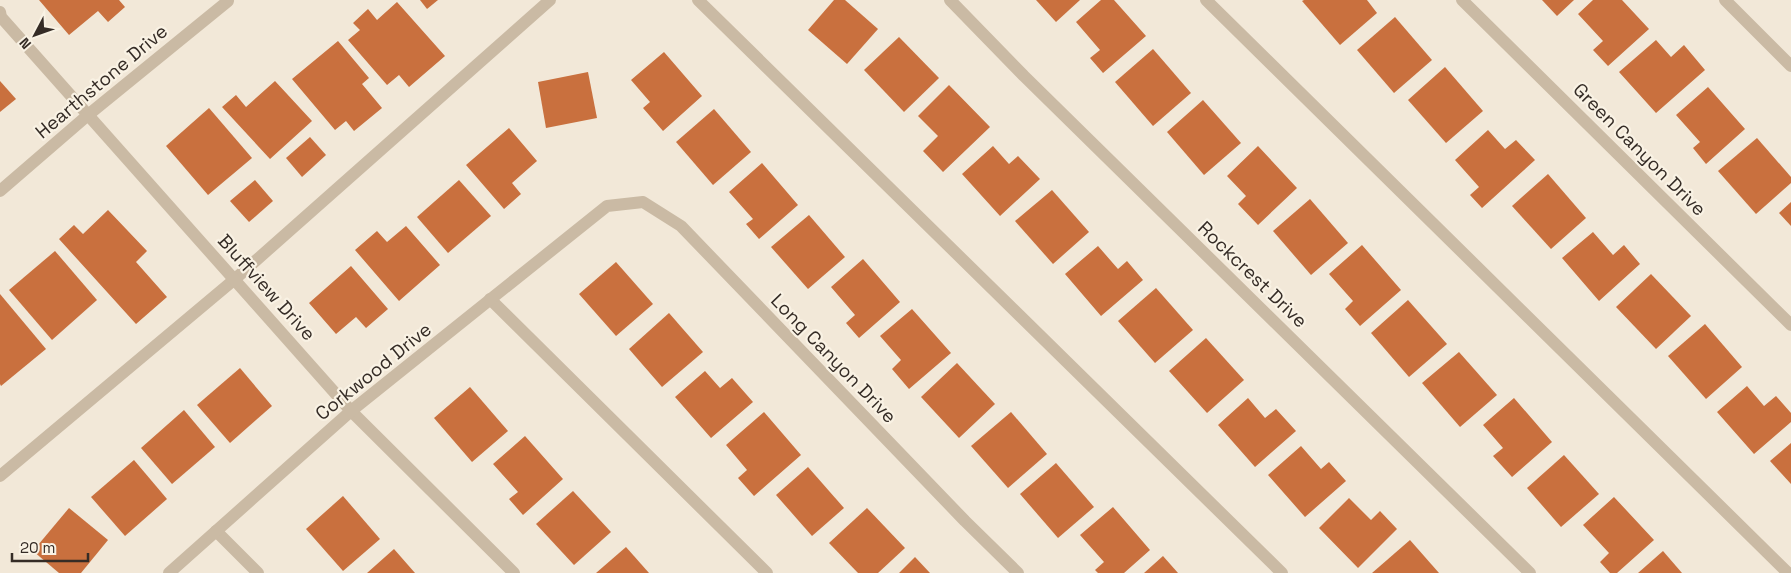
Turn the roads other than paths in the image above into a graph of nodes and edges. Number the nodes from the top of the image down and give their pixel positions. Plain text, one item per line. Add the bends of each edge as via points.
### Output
1 (550, 0) edge
2 (698, 0) edge
3 (950, 0) edge
4 (1206, 0) edge
5 (1462, 0) edge
6 (1724, 0) edge
7 (228, 1) edge
8 (0, 15) edge
9 (1791, 66) edge
10 (88, 115) junction
11 (0, 191) edge
12 (607, 206) joint
13 (235, 279) junction
14 (490, 299) junction
15 (1791, 325) edge
16 (352, 411) junction
17 (0, 476) edge
18 (216, 531) junction
19 (169, 573) edge
20 (258, 573) edge
21 (514, 573) edge
22 (766, 573) edge
23 (1018, 573) edge
24 (1282, 573) edge
25 (1530, 573) edge
26 (1788, 573) edge

1 - 13 street
2 - 24 street
3 - 25 street, Rockcrest Drive
4 - 26 street
5 - 15 street, Green Canyon Drive
6 - 9 street
7 - 10 street, Hearthstone Drive
8 - 10 street, Bluffview Drive
10 - 11 street, Hearthstone Drive
10 - 13 street, Bluffview Drive
12 - 14 street, Corkwood Drive
12 - 23 street, Long Canyon Drive via 643,202 681,226
13 - 16 street, Bluffview Drive
13 - 17 street
14 - 16 street, Corkwood Drive
14 - 22 street
16 - 18 street, Corkwood Drive
16 - 21 street, Bluffview Drive
18 - 19 street, Corkwood Drive
18 - 20 street

